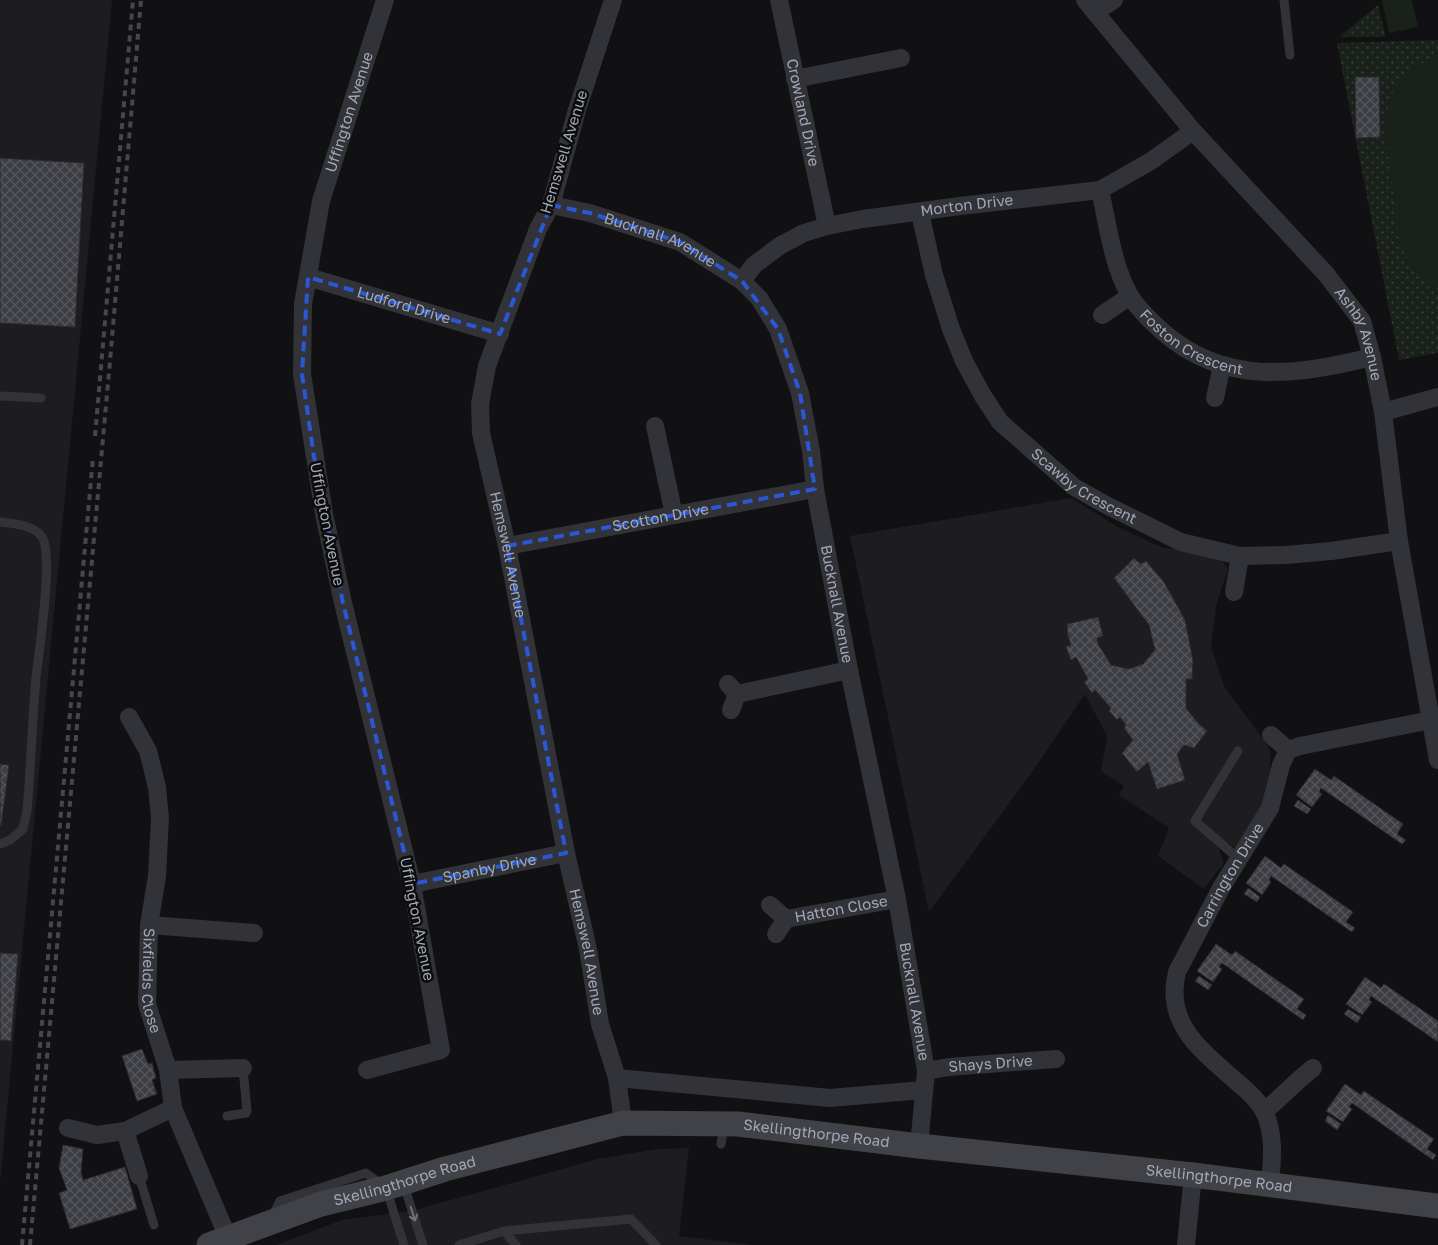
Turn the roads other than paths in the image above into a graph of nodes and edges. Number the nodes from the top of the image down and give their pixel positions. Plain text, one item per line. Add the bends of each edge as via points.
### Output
1 (385, 0) edge
2 (612, 0) edge
3 (779, 0) edge
4 (1114, 0) edge
5 (1284, 0) edge
6 (1090, 6) edge
7 (1290, 54) dead end
8 (901, 58) dead end
9 (795, 79) junction
10 (1193, 131) junction
11 (1100, 190) junction
12 (551, 205) junction
13 (920, 213) junction
14 (827, 226) junction
15 (308, 277) junction
16 (742, 281) junction
17 (1130, 296) junction
18 (1102, 315) dead end
19 (500, 334) junction
20 (1372, 357) junction
21 (1222, 365) junction
22 (0, 396) edge
23 (1438, 397) edge
24 (41, 398) dead end
25 (1215, 398) dead end
26 (1383, 412) junction
27 (655, 426) dead end
28 (815, 489) junction
29 (674, 515) junction
30 (0, 522) edge
31 (1399, 541) junction
32 (507, 546) junction
33 (1240, 556) junction
34 (1234, 592) dead end
35 (849, 670) junction
36 (732, 696) dead end
37 (129, 716) dead end
38 (1431, 720) junction
39 (1271, 736) dead end
40 (1288, 750) junction
41 (1238, 751) dead end
42 (1438, 760) edge
43 (0, 844) edge
44 (566, 854) junction
45 (1239, 859) junction
46 (412, 884) junction
47 (897, 899) junction
48 (770, 905) dead end
49 (786, 919) junction
50 (149, 925) junction
51 (254, 933) dead end
52 (776, 934) dead end
53 (1056, 1059) dead end
54 (243, 1068) joint
55 (1313, 1068) dead end
56 (168, 1070) junction
57 (367, 1070) dead end
58 (926, 1071) junction
59 (617, 1078) junction
60 (923, 1090) junction
61 (174, 1108) junction
62 (1264, 1112) junction
63 (227, 1116) dead end
64 (623, 1123) junction
65 (68, 1128) dead end
66 (125, 1131) junction
67 (919, 1146) junction
68 (1193, 1175) junction
69 (139, 1176) joint
70 (394, 1185) junction
71 (1270, 1186) junction
72 (1438, 1206) edge
73 (154, 1224) dead end
74 (504, 1231) junction
75 (218, 1242) edge
76 (404, 1245) edge
77 (423, 1245) edge
78 (459, 1245) edge
79 (516, 1245) edge
80 (656, 1245) edge
81 (1186, 1245) edge

1 - 15 street, Uffington Avenue via 321,201
2 - 12 street, Hemswell Avenue
3 - 9 street, Crowland Drive
4 - 6 street
5 - 7 lane
6 - 10 street, Ashby Avenue
8 - 9 street
9 - 14 street, Crowland Drive
10 - 11 street, Morton Drive via 1151,161
10 - 20 street, Ashby Avenue via 1326,274 1362,321
11 - 13 street, Morton Drive
11 - 17 street, Foston Crescent via 1110,240
12 - 16 street, Bucknall Avenue via 590,213 680,242
12 - 19 street, Hemswell Avenue via 538,229
13 - 14 street, Morton Drive
13 - 33 street, Scawby Crescent via 934,275 964,362 1000,422 1074,486 1108,506 1180,542
14 - 16 street, Morton Drive via 781,245 754,265
15 - 19 street, Ludford Drive
15 - 46 street, Uffington Avenue via 303,304 302,374 314,457 342,602
16 - 28 street, Bucknall Avenue via 759,298 778,329 800,393
17 - 18 street
17 - 21 street, Foston Crescent via 1170,338 1194,354
19 - 32 street, Hemswell Avenue via 487,366 480,404 481,433
20 - 21 street, Foston Crescent via 1304,372 1246,371
20 - 26 street, Ashby Avenue
21 - 25 street
22 - 24 lane
23 - 26 street
26 - 31 street, Ashby Avenue
27 - 29 street
28 - 29 street, Scotton Drive
28 - 35 street, Bucknall Avenue
29 - 32 street, Scotton Drive
30 - 43 lane via 31,529 41,535 46,546 46,582 27,811 24,829
31 - 33 street, Scawby Crescent via 1322,552
31 - 38 street, Ashby Avenue
32 - 44 street, Hemswell Avenue
33 - 34 street
35 - 36 street
35 - 47 street, Bucknall Avenue
37 - 50 street, Sixfields Close via 148,751 157,787 160,818 157,876
38 - 40 street
38 - 42 street, Ashby Avenue
39 - 40 street
40 - 45 street, Carrington Drive via 1270,808
41 - 45 lane via 1195,821
44 - 46 street, Spanby Drive
44 - 59 street, Hemswell Avenue via 588,949 600,1024
45 - 62 street, Carrington Drive via 1177,972 1175,1002 1189,1037 1246,1089
46 - 57 street, Uffington Avenue via 441,1050
47 - 49 street, Hatton Close
47 - 58 street, Bucknall Avenue
48 - 49 street
49 - 52 street
50 - 51 street
50 - 56 street, Sixfields Close via 147,1004
53 - 58 street, Shays Drive
54 - 56 street
54 - 63 lane via 247,1110 246,1113
55 - 62 street
56 - 61 street, Sixfields Close
58 - 60 street, Bucknall Avenue
59 - 60 street via 830,1098
59 - 64 street, Hemswell Avenue
60 - 67 street, Bucknall Avenue
61 - 66 street
61 - 75 street, Sixfields Close
62 - 71 street, Carrington Drive via 1272,1144
64 - 67 main road, Skellingthorpe Road via 723,1134 738,1124
64 - 70 main road, Skellingthorpe Road
65 - 66 street via 97,1135
66 - 69 street
67 - 68 main road, Skellingthorpe Road
68 - 71 main road, Skellingthorpe Road
68 - 81 street
69 - 73 lane
70 - 75 main road, Skellingthorpe Road via 321,1204
70 - 76 lane
70 -> 77 lane
71 - 72 main road, Skellingthorpe Road
74 - 78 lane
74 - 79 lane
74 - 80 lane via 631,1219

